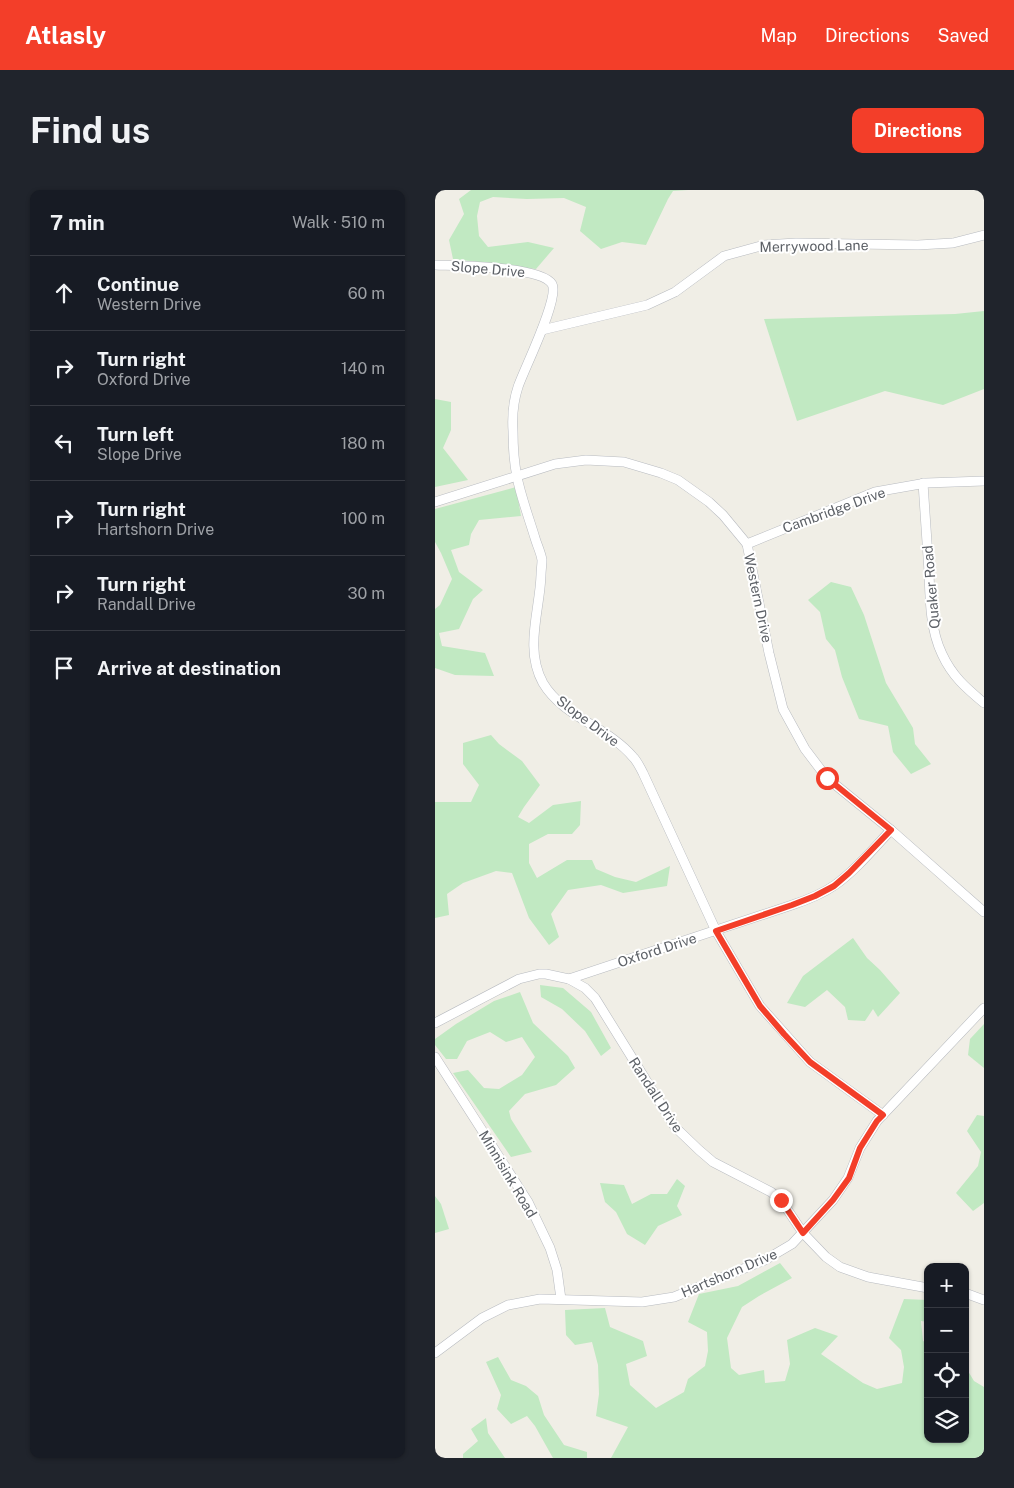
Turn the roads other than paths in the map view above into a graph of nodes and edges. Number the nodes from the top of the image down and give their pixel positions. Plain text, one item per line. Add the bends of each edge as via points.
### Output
1 (984, 235) edge
2 (435, 265) edge
3 (542, 330) junction
4 (517, 476) junction
5 (984, 481) edge
6 (923, 484) junction
7 (435, 502) edge
8 (747, 544) junction
9 (984, 703) edge
10 (891, 830) junction
11 (984, 912) edge
12 (716, 931) junction
13 (569, 979) junction
14 (984, 1008) edge
15 (435, 1023) edge
16 (435, 1057) edge
17 (883, 1115) junction
18 (803, 1233) junction
19 (924, 1287) edge
20 (969, 1294) edge
21 (561, 1299) junction
22 (984, 1300) edge
23 (435, 1353) edge

1 - 3 street, Merrywood Lane via 953,243 764,245 724,256 675,292 647,305
2 - 3 street, Slope Drive via 523,271 548,280 553,286 553,294
3 - 4 street, Slope Drive via 517,387 512,408
4 - 7 street, Western Drive
4 - 8 street, Western Drive via 555,464 586,460 643,466 678,480 702,496 723,514
4 - 12 street, Slope Drive via 542,560 534,651 543,683 562,704 634,757
5 - 6 street, Cambridge Drive
6 - 8 street, Cambridge Drive via 875,492
6 - 9 street, Quaker Road via 935,639 953,673
8 - 10 street, Western Drive via 783,708 805,749 827,778
10 - 11 street, Western Drive
10 - 12 street, Oxford Drive via 834,886 792,905
12 - 13 street, Oxford Drive
12 - 17 street, Slope Drive via 760,1006 784,1034 810,1062
13 - 15 street, Oxford Drive via 546,974 519,979
13 - 18 street, Randall Drive via 595,998 675,1127 713,1162 781,1200
14 - 17 street, Hartshorn Drive
16 - 21 street, Minnisink Road via 528,1202 550,1248
17 - 18 street, Hartshorn Drive via 860,1148 849,1178
18 - 19 street, Randall Drive via 840,1267 868,1277
18 - 21 street, Hartshorn Drive via 792,1244 765,1260 674,1296 642,1302
20 - 22 street
21 - 23 street, Hartshorn Drive via 507,1305 482,1318

